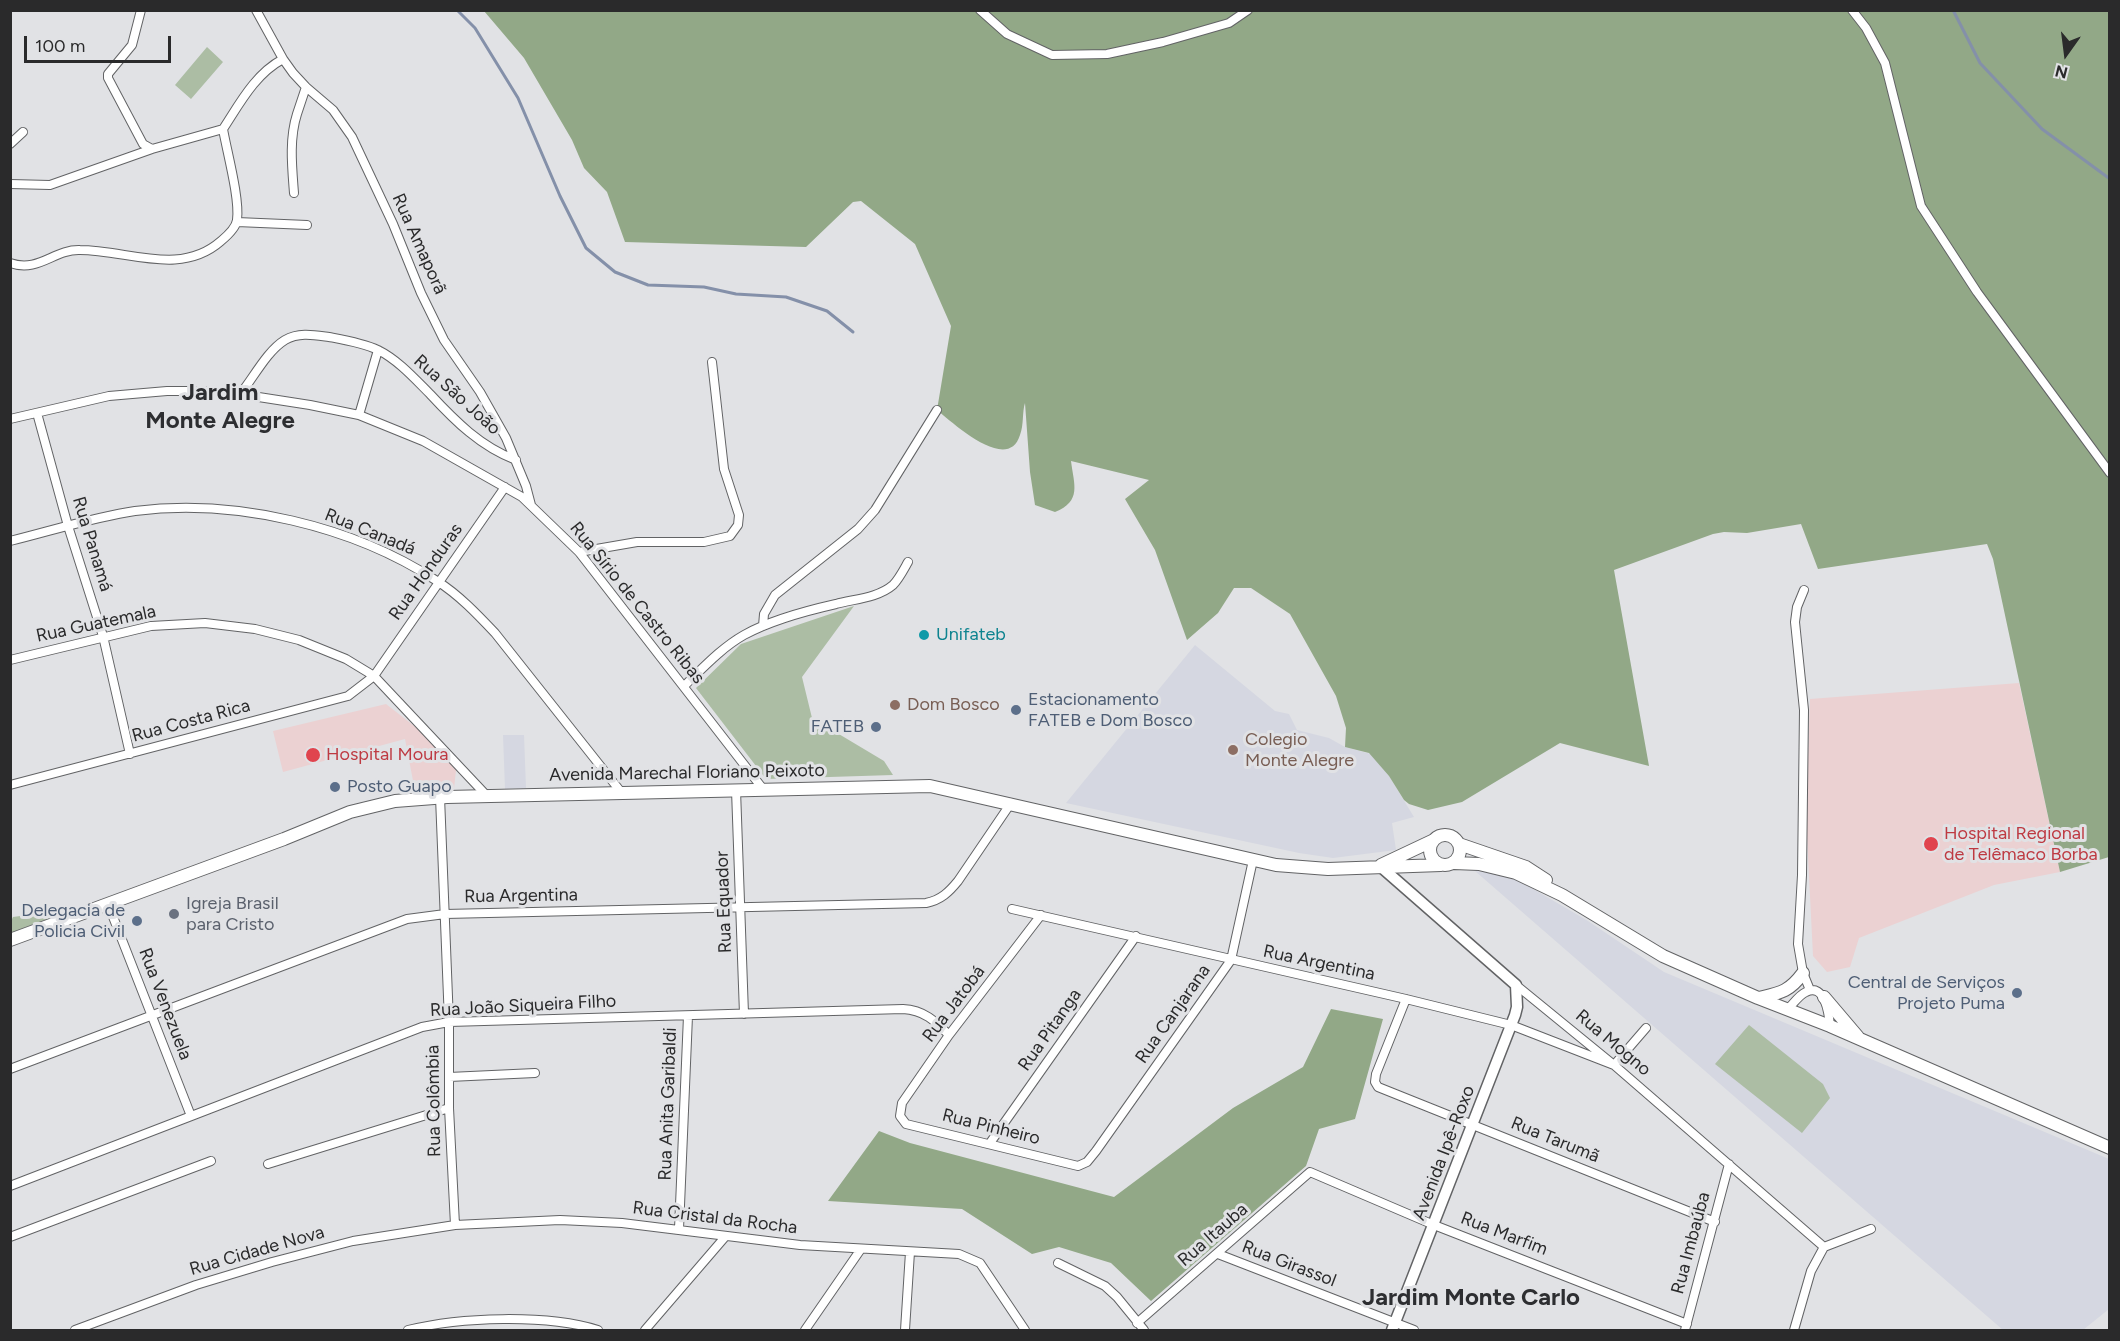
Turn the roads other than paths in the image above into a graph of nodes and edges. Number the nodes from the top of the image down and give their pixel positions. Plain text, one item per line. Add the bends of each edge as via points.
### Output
1 (141, 10) edge
2 (256, 10) edge
3 (980, 10) edge
4 (1248, 10) edge
5 (1852, 10) edge
6 (283, 59) junction
7 (306, 87) junction
8 (223, 129) junction
9 (23, 132) dead end
10 (10, 144) edge
11 (152, 149) junction
12 (10, 184) edge
13 (294, 193) dead end
14 (237, 222) junction
15 (307, 225) dead end
16 (10, 263) edge
17 (378, 350) junction
18 (712, 363) dead end
19 (242, 393) junction
20 (937, 411) dead end
21 (37, 413) junction
22 (359, 415) junction
23 (10, 419) edge
24 (516, 460) junction
25 (2109, 473) edge
26 (506, 487) junction
27 (531, 505) junction
28 (68, 526) junction
29 (10, 541) edge
30 (579, 552) junction
31 (908, 562) dead end
32 (439, 582) junction
33 (1804, 590) dead end
34 (763, 626) junction
35 (103, 636) junction
36 (10, 660) edge
37 (374, 676) junction
38 (684, 686) junction
39 (130, 754) junction
40 (10, 785) edge
41 (763, 789) junction
42 (736, 790) junction
43 (621, 792) junction
44 (487, 796) junction
45 (440, 797) junction
46 (1011, 803) junction
47 (1434, 840) junction
48 (1459, 844) junction
49 (1411, 850) junction
50 (1253, 860) junction
51 (1443, 864) junction
52 (1380, 866) junction
53 (1562, 895) junction
54 (108, 904) junction
55 (740, 907) junction
56 (1012, 909) dead end
57 (445, 914) junction
58 (1041, 915) junction
59 (1136, 936) junction
60 (10, 940) edge
61 (1231, 960) junction
62 (1803, 973) junction
63 (1516, 985) junction
64 (1810, 990) junction
65 (1824, 997) junction
66 (1758, 998) junction
67 (1406, 999) junction
68 (1788, 1009) junction
69 (744, 1014) junction
70 (152, 1016) junction
71 (688, 1016) junction
72 (449, 1022) junction
73 (1511, 1025) junction
74 (1830, 1026) junction
75 (1646, 1028) dead end
76 (949, 1035) junction
77 (1861, 1040) junction
78 (1614, 1065) junction
79 (10, 1069) edge
80 (535, 1073) dead end
81 (449, 1077) junction
82 (449, 1108) junction
83 (191, 1116) junction
84 (900, 1116) joint
85 (1473, 1125) junction
86 (990, 1143) junction
87 (2109, 1148) edge
88 (211, 1161) dead end
89 (268, 1164) dead end
90 (1729, 1164) junction
91 (1078, 1166) joint
92 (1310, 1172) joint
93 (10, 1186) edge
94 (1715, 1222) junction
95 (455, 1225) junction
96 (1434, 1225) junction
97 (679, 1229) junction
98 (1870, 1229) dead end
99 (10, 1237) edge
100 (725, 1237) junction
101 (1824, 1248) junction
102 (861, 1249) junction
103 (910, 1252) junction
104 (1218, 1254) junction
105 (1058, 1263) dead end
106 (1137, 1323) junction
107 (1394, 1327) edge
108 (1686, 1327) edge
109 (75, 1330) edge
110 (408, 1330) edge
111 (598, 1330) edge
112 (645, 1330) edge
113 (805, 1330) edge
114 (905, 1330) edge
115 (1025, 1330) edge
116 (1144, 1330) edge
117 (1414, 1330) edge
118 (1794, 1330) edge

1 - 11 street via 132,45 109,71 108,78 143,144
2 - 6 street, Rua Amaporã
3 - 4 street via 1007,34 1052,55 1107,54 1163,42 1229,23
5 - 25 street via 1885,63 1921,206 1977,292
6 - 7 street, Rua Amaporã
6 - 8 street via 256,81
7 - 13 street via 292,135
7 - 24 street, Rua Amaporã via 333,110 352,137 444,340 480,392
8 - 11 street
8 - 14 street
9 - 10 street
11 - 12 street via 50,185
14 - 15 street
14 - 16 street via 217,245 183,261 77,249 30,266
17 - 19 street, Rua São João via 343,339 298,335 284,341 269,356
17 - 22 street
17 - 24 street, Rua São João via 412,376 479,441
18 - 30 street via 724,469 739,515 734,531 730,536 704,542 638,542
19 - 21 street, Rua Sírio de Castro Ribas via 166,391 109,396
19 - 22 street, Rua Sírio de Castro Ribas
20 - 34 street via 875,510 858,529 775,595 764,614
21 - 23 street, Rua Sírio de Castro Ribas
21 - 28 street, Rua Panamá
22 - 26 street, Rua Sírio de Castro Ribas via 423,441
24 - 27 street, Rua Amaporã
26 - 27 street, Rua Sírio de Castro Ribas
26 - 32 street, Rua Honduras
27 - 30 street, Rua Sírio de Castro Ribas
28 - 29 street, Rua Canadá
28 - 32 street, Rua Canadá via 134,511 178,508 271,516 361,542 398,557
28 - 35 street, Rua Panamá
30 - 38 street, Rua Sírio de Castro Ribas
31 - 34 street via 885,591
32 - 37 street, Rua Honduras
32 - 43 street, Rua Canadá via 495,633
33 - 62 street via 1795,622 1804,710 1798,944
34 - 38 street via 727,647
35 - 36 street, Rua Guatemala
35 - 37 street, Rua Guatemala via 151,626 205,623 255,629 299,640 346,659
35 - 39 street, Rua Panamá
37 - 39 street, Rua Costa Rica via 348,696
37 - 44 street, Rua Guatemala
38 - 41 street, Rua Sírio de Castro Ribas
39 - 40 street, Rua Costa Rica
41 - 42 main road, Avenida Marechal Floriano Peixoto
41 - 46 main road, Avenida Marechal Floriano Peixoto via 930,786
42 - 43 main road, Avenida Marechal Floriano Peixoto
42 - 55 street, Rua Equador
43 - 44 main road, Avenida Marechal Floriano Peixoto
44 - 45 main road, Avenida Marechal Floriano Peixoto
45 - 54 main road, Avenida Marechal Floriano Peixoto via 395,801 350,812
45 - 57 street, Rua Colômbia
46 - 50 main road, Avenida Marechal Floriano Peixoto
46 - 55 street, Rua Argentina via 958,881 937,900
47 - 48 main road via 1445,835 1454,837
47 - 49 main road, Avenida Marechal Floriano Peixoto
47 - 51 main road via 1430,852 1434,860
48 - 51 main road via 1461,852
48 - 53 main road, Avenida Marechal Floriano Peixoto via 1526,867
49 - 51 main road
49 - 52 main road, Avenida Marechal Floriano Peixoto
50 - 52 main road, Avenida Marechal Floriano Peixoto via 1318,869
50 - 61 street, Rua Canjarana
51 - 52 main road, Avenida Marechal Floriano Peixoto
51 - 53 main road, Avenida Marechal Floriano Peixoto via 1497,867
52 - 63 street, Rua Mogno
53 - 66 main road, Avenida Marechal Floriano Peixoto via 1663,956
54 - 60 main road, Avenida Marechal Floriano Peixoto
54 - 70 street, Rua Venezuela
55 - 57 street, Rua Argentina
55 - 69 street, Rua Equador
56 - 58 street, Rua Argentina
57 - 70 street, Rua Argentina via 385,926
57 - 72 street, Rua Colômbia
58 - 59 street, Rua Argentina
58 - 76 street, Rua Jatobá
59 - 61 street, Rua Argentina
59 - 86 street, Rua Pitanga
61 - 67 street, Rua Argentina
61 - 91 street, Rua Canjarana via 1096,1151
62 - 64 street
62 - 66 main road via 1785,992
63 - 73 street, Avenida Ipê-Roxo via 1517,1006
63 - 78 street, Rua Mogno
64 - 65 street
64 - 68 street
65 - 74 street
65 - 77 main road
66 - 68 main road, Avenida Marechal Floriano Peixoto
67 - 73 street, Rua Argentina
67 - 85 street, Rua Tarumã via 1375,1082 1382,1090
68 - 74 main road, Avenida Marechal Floriano Peixoto
69 - 71 street, Rua João Siqueira Filho
69 - 76 street, Rua João Siqueira Filho via 914,1009 928,1015
70 - 79 street, Rua Argentina
70 - 83 street, Rua Venezuela
71 - 72 street, Rua João Siqueira Filho
71 - 97 street, Rua Anita Garibaldi
72 - 81 street, Rua Colômbia
72 - 83 street, Rua João Siqueira Filho via 422,1027
73 - 78 street, Rua Argentina
73 - 85 street, Avenida Ipê-Roxo
74 - 77 main road, Avenida Marechal Floriano Peixoto
75 - 78 street
76 - 84 street, Rua Jatobá via 902,1103
77 - 87 main road, Avenida Marechal Floriano Peixoto
78 - 90 street, Rua Mogno
80 - 81 street
81 - 82 street, Rua Colômbia
82 - 89 street
82 - 95 street, Rua Colômbia
83 - 93 street, Rua João Siqueira Filho
84 - 86 street, Rua Pinheiro via 906,1124
85 - 94 street, Rua Tarumã
85 - 96 street, Avenida Ipê-Roxo
86 - 91 street, Rua Pinheiro
88 - 99 street
90 - 94 street, Rua Imbaúba
90 - 101 street, Rua Mogno
92 - 96 street, Rua Marfim
92 - 104 street, Rua Itauba
94 - 108 street, Rua Imbaúba
95 - 97 street, Rua Cristal da Rocha via 560,1220
95 - 109 street, Rua Cidade Nova via 353,1241 272,1262 196,1285
96 - 107 street, Avenida Ipê-Roxo
96 - 108 street, Rua Marfim
97 - 100 street, Rua Cristal da Rocha
98 - 101 street
100 - 102 street, Rua Cristal da Rocha
100 - 112 street
101 - 118 street via 1811,1271
102 - 103 street, Rua Cristal da Rocha
102 - 113 street
103 - 114 street
103 - 115 street, Rua Cristal da Rocha via 959,1254 980,1263
104 - 106 street, Rua Itauba
104 - 107 street, Rua Girassol
105 - 106 street via 1105,1286
106 - 116 street
107 - 117 street, Rua Girassol
110 - 111 street via 480,1320 526,1319

